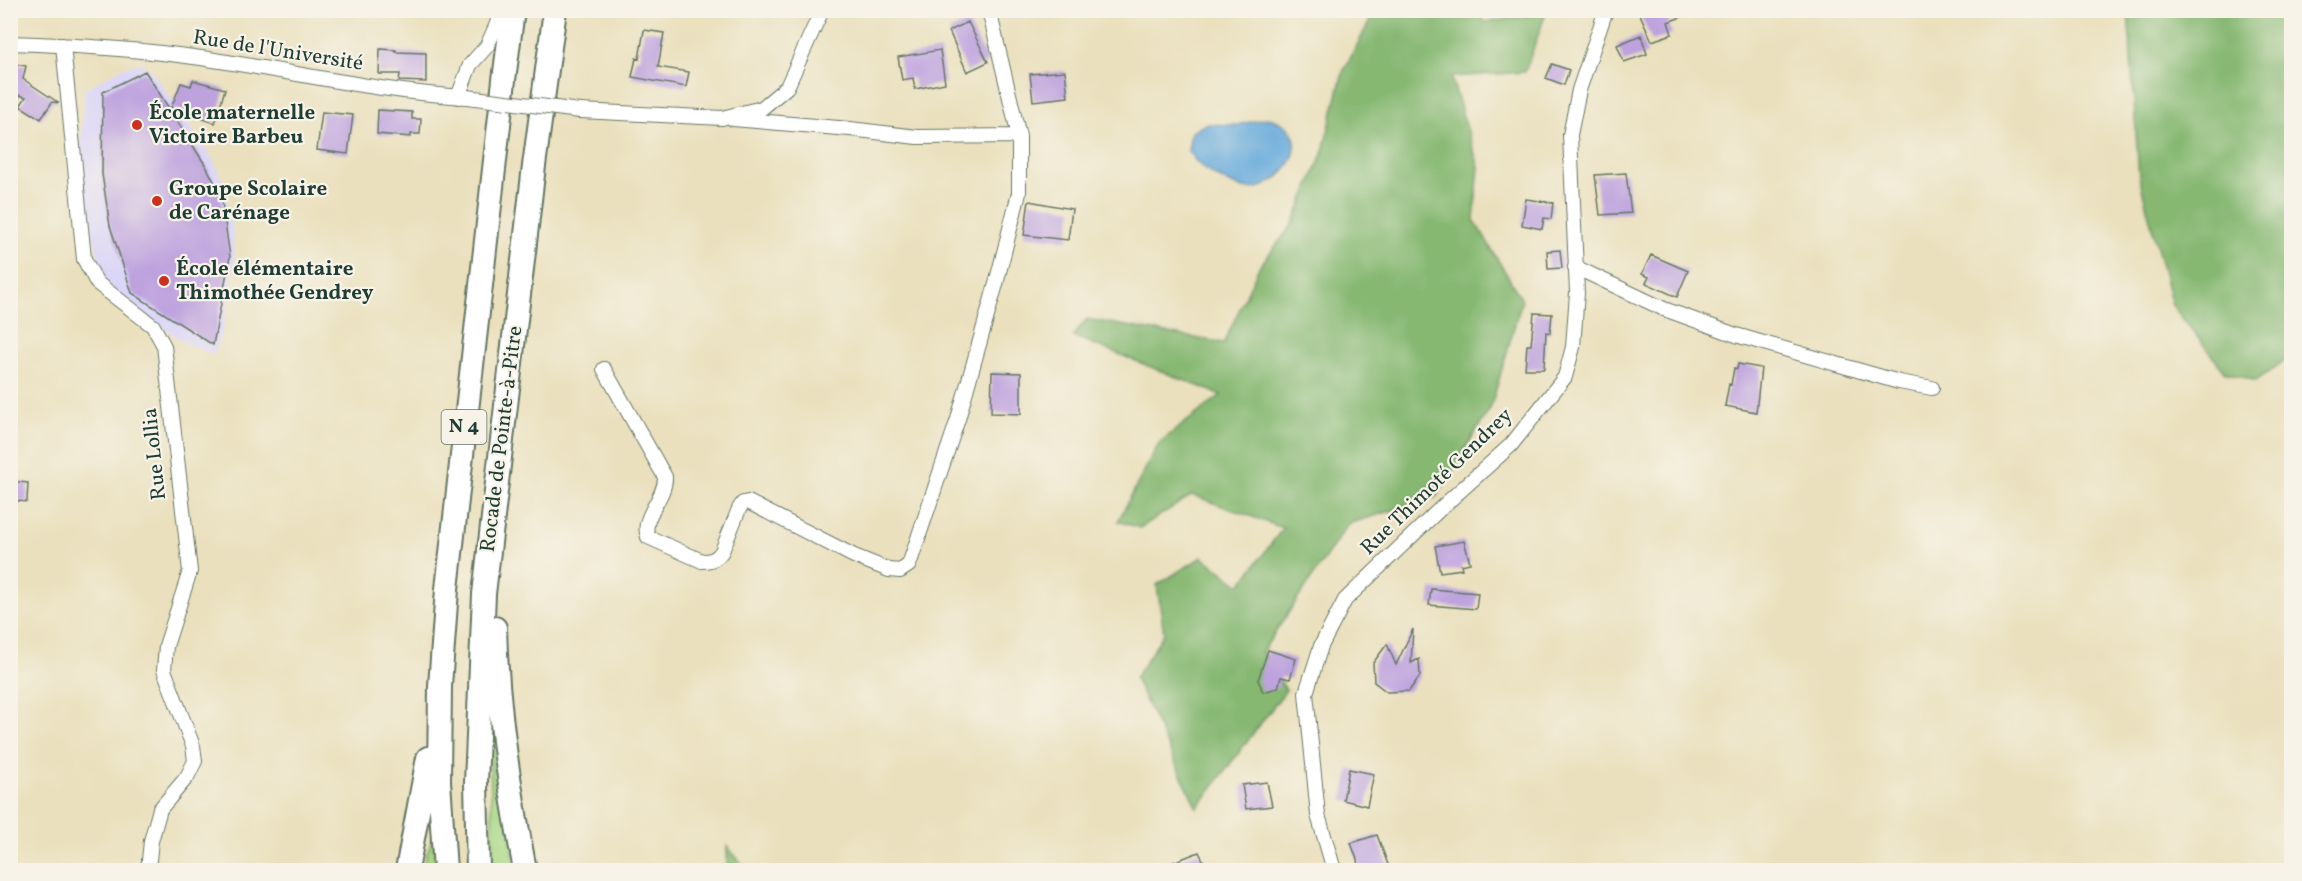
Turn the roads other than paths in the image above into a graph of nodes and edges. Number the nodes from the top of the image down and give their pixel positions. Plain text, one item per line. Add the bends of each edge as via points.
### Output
1 (501, 10) edge
2 (513, 10) edge
3 (555, 10) edge
4 (822, 10) edge
5 (989, 10) edge
6 (1606, 10) edge
7 (10, 43) edge
8 (63, 45) junction
9 (463, 97) junction
10 (722, 118) junction
11 (1019, 136) junction
12 (1575, 267) junction
13 (604, 369) dead end
14 (1932, 388) dead end
15 (500, 463) junction
16 (440, 686) junction
17 (148, 870) edge
18 (407, 870) edge
19 (445, 870) edge
20 (478, 870) edge
21 (525, 870) edge
22 (1334, 870) edge

1 - 9 street via 487,46 470,65
2 - 16 highway, Rocade de Pointe-à-Pitre / N 4 via 460,459
3 - 15 highway, Rocade de Pointe-à-Pitre / N 4
4 - 10 street via 787,87 762,108
5 - 11 street
6 - 12 street, Rue Thimoté Gendrey via 1579,90 1570,135
7 - 8 street, Rue de l'Université
8 - 9 street, Rue de l'Université via 200,58 356,85
8 - 17 street, Rue Lollia via 84,259 97,283 153,326 165,346 190,571 166,646 164,670 195,760 187,777 160,809
9 - 10 street, Rue de l'Université, bridge via 580,111
10 - 11 street via 917,137
11 - 13 street via 1019,193 996,284 958,419 909,566 900,571 889,570 748,502 739,509 722,551 709,561 648,537 648,521 664,487 664,477
12 - 14 street via 1664,309 1736,335
12 - 22 street, Rue Thimoté Gendrey via 1573,347 1565,377 1557,389 1511,445 1345,600 1321,646 1306,693 1318,815
15 - 20 highway, Rocade de Pointe-à-Pitre / N 4 via 484,594 479,680
15 - 21 highway via 493,565 497,687
16 - 18 highway
16 - 19 highway, Rocade de Pointe-à-Pitre / N 4 via 439,781

